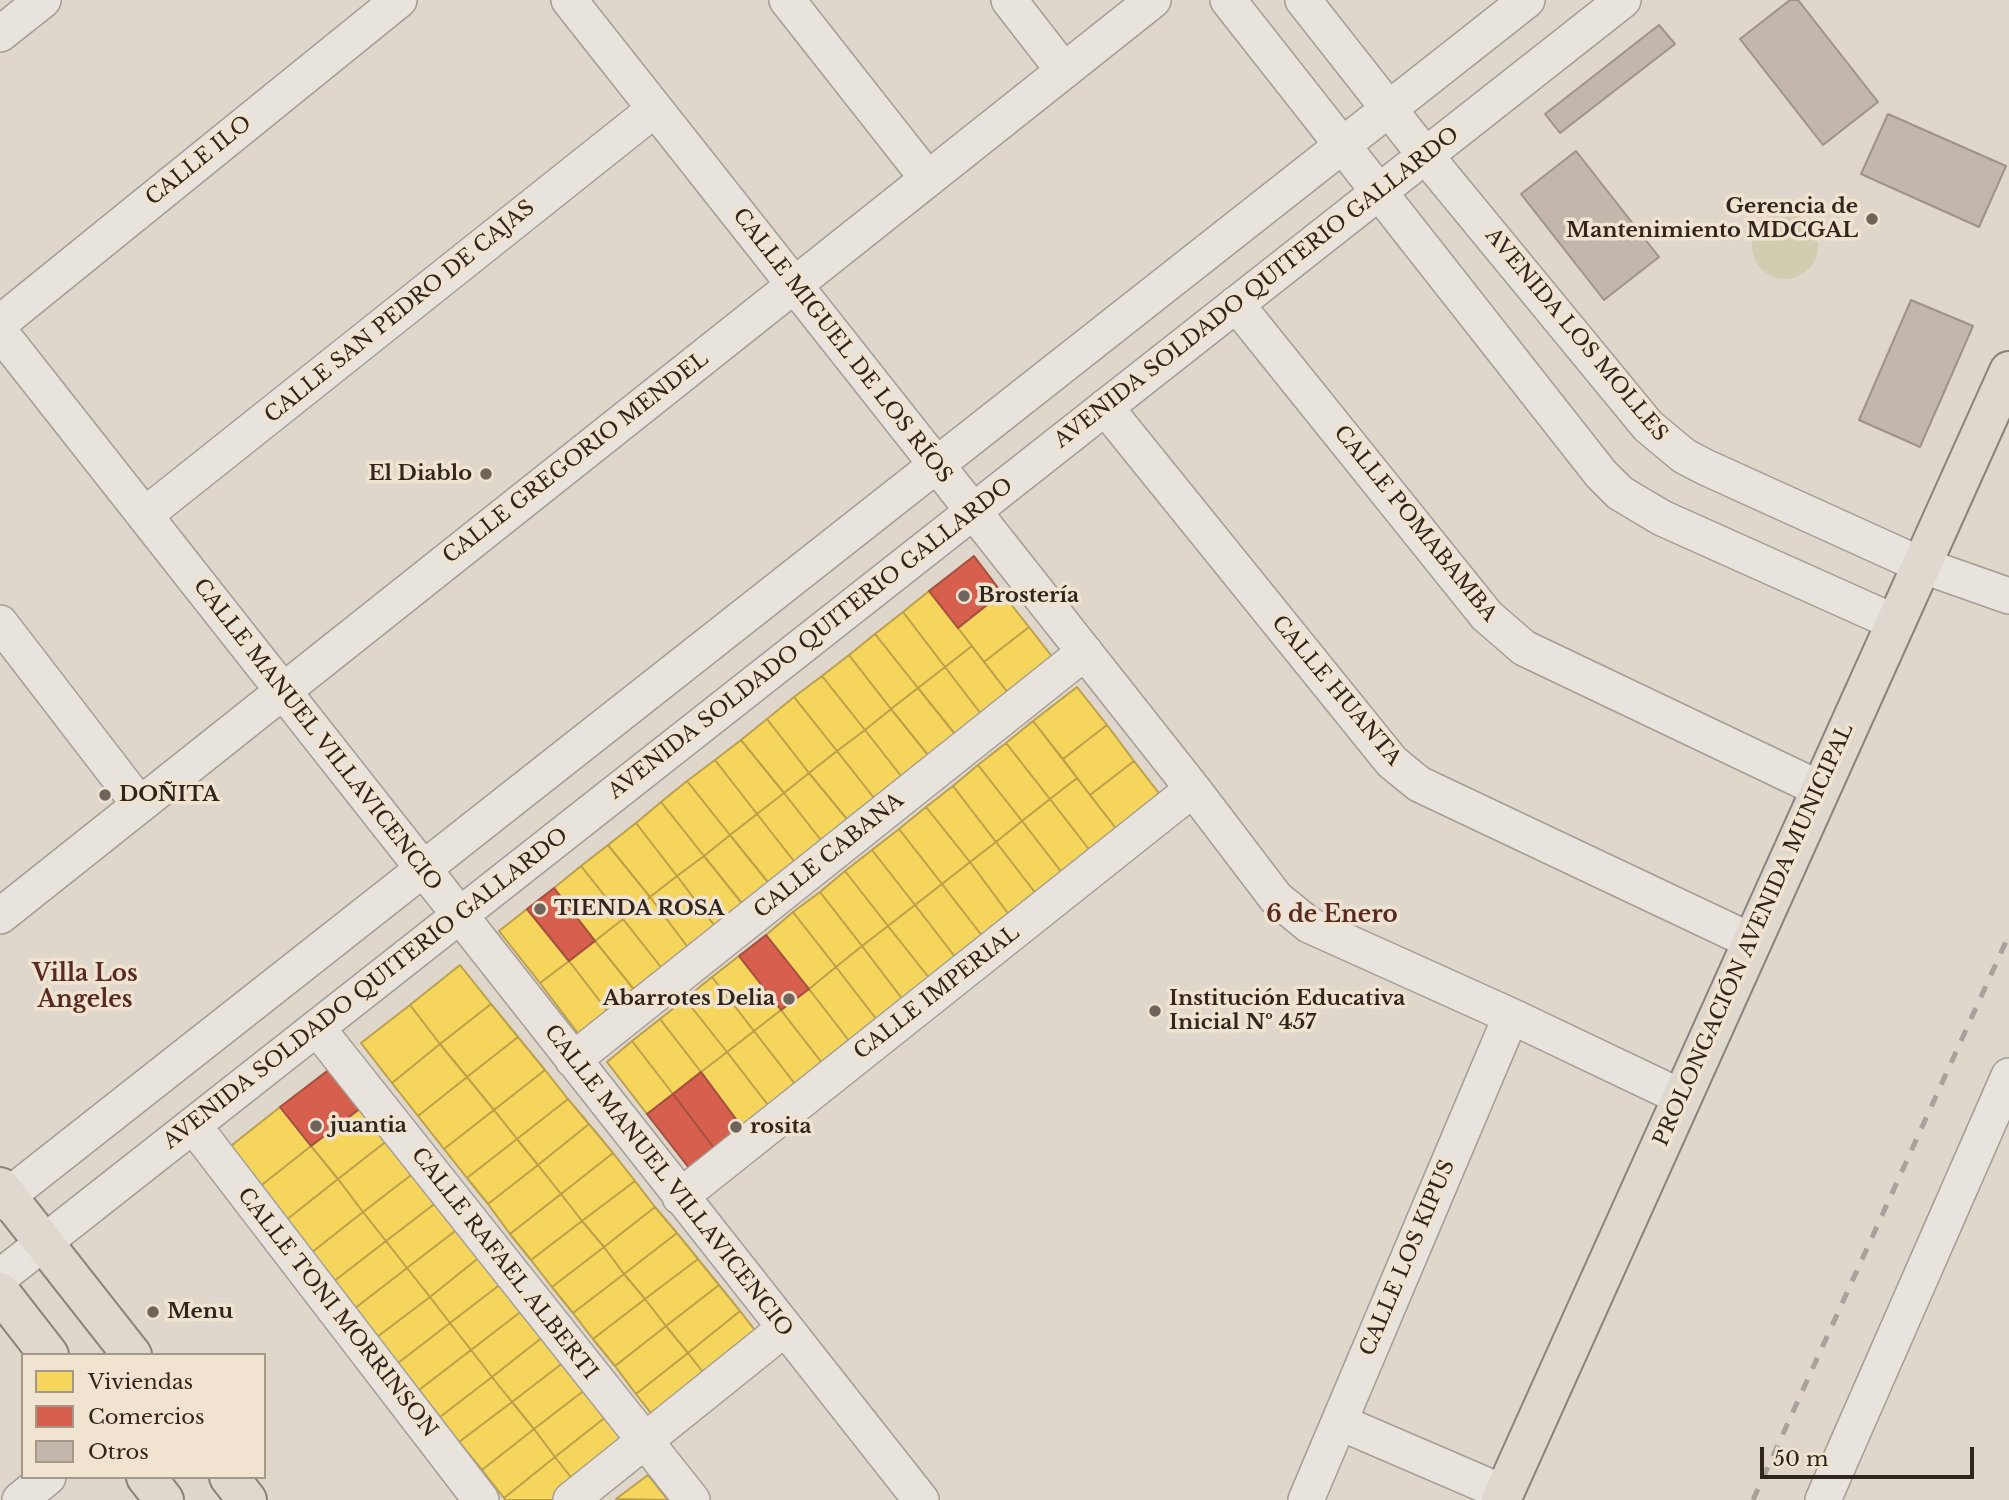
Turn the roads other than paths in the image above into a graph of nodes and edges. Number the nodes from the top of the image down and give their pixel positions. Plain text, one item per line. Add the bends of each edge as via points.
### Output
1 (43, 0) edge
2 (399, 0) edge
3 (569, 0) edge
4 (787, 0) edge
5 (1009, 0) edge
6 (1153, 0) edge
7 (1228, 0) edge
8 (1303, 0) edge
9 (1527, 0) edge
10 (1623, 0) edge
11 (0, 34) edge
12 (1065, 71) junction
13 (655, 109) junction
14 (1389, 109) junction
15 (1343, 145) junction
16 (1425, 155) junction
17 (928, 179) junction
18 (1380, 192) junction
19 (794, 285) junction
20 (1236, 304) junction
21 (0, 323) edge
22 (0, 332) edge
23 (2009, 371) edge
24 (1105, 407) junction
25 (937, 465) junction
26 (973, 511) junction
27 (145, 515) junction
28 (1921, 565) junction
29 (2009, 596) edge
30 (1894, 622) junction
31 (0, 623) edge
32 (1085, 652) junction
33 (283, 691) junction
34 (1193, 789) junction
35 (1820, 789) junction
36 (140, 805) junction
37 (423, 869) junction
38 (3, 907) edge
39 (459, 915) junction
40 (1751, 941) junction
41 (1511, 1016) junction
42 (317, 1028) junction
43 (573, 1060) junction
44 (2009, 1076) edge
45 (1681, 1097) junction
46 (193, 1125) junction
47 (2, 1195) edge
48 (680, 1197) junction
49 (44, 1243) junction
50 (0, 1277) edge
51 (0, 1292) edge
52 (784, 1329) junction
53 (47, 1353) edge
54 (130, 1353) edge
55 (1339, 1422) junction
56 (645, 1441) junction
57 (46, 1479) edge
58 (148, 1479) edge
59 (231, 1479) edge
60 (1503, 1497) edge
61 (20, 1500) edge
62 (164, 1500) edge
63 (247, 1500) edge
64 (481, 1500) edge
65 (571, 1500) edge
66 (692, 1500) edge
67 (921, 1500) edge
68 (1306, 1500) edge
69 (1823, 1500) edge

1 - 11 street
2 - 21 street, CALLE ILO
3 - 13 street, CALLE MIGUEL DE LOS RÍOS
4 - 17 street
5 - 12 street
6 - 12 street, CALLE GREGORIO MENDEL
7 - 15 street
8 - 14 street, AVENIDA LOS MOLLES
9 - 14 street
10 - 16 street, AVENIDA SOLDADO QUITERIO GALLARDO
12 - 17 street, CALLE GREGORIO MENDEL
13 - 19 street, CALLE MIGUEL DE LOS RÍOS
13 - 27 street, CALLE SAN PEDRO DE CAJAS
14 - 15 street
14 - 16 street, AVENIDA LOS MOLLES
15 - 18 street
15 - 25 street
16 - 18 street, AVENIDA SOLDADO QUITERIO GALLARDO
16 - 28 street, AVENIDA LOS MOLLES via 1664,441 1705,467
17 - 19 street, CALLE GREGORIO MENDEL
18 - 20 street, AVENIDA SOLDADO QUITERIO GALLARDO
18 - 30 street via 1620,493 1662,518
19 - 25 street, CALLE MIGUEL DE LOS RÍOS
19 - 33 street, CALLE GREGORIO MENDEL
20 - 24 street, AVENIDA SOLDADO QUITERIO GALLARDO
20 - 35 street, CALLE POMABAMBA via 1487,616 1524,648
22 - 27 street, CALLE MANUEL VILLAVICENCIO
23 - 28 main road, PROLONGACIÓN AVENIDA MUNICIPAL
24 - 26 street, AVENIDA SOLDADO QUITERIO GALLARDO
24 - 40 street, CALLE HUANTA via 1392,762 1419,784
25 - 26 street, CALLE MIGUEL DE LOS RÍOS
25 - 37 street
26 - 32 street, CALLE MIGUEL DE LOS RÍOS
26 - 39 street, AVENIDA SOLDADO QUITERIO GALLARDO
27 - 33 street, CALLE MANUEL VILLAVICENCIO
28 - 29 street, AVENIDA LOS MOLLES
28 - 30 main road, PROLONGACIÓN AVENIDA MUNICIPAL
30 - 35 main road, PROLONGACIÓN AVENIDA MUNICIPAL
31 - 36 street
32 - 34 street, CALLE MIGUEL DE LOS RÍOS
32 - 43 street, CALLE CABANA
33 - 36 street, CALLE GREGORIO MENDEL
33 - 37 street, CALLE MANUEL VILLAVICENCIO
34 - 41 street, CALLE MIGUEL DE LOS RÍOS via 1276,898 1309,925
34 - 48 street, CALLE IMPERIAL
35 - 40 main road, PROLONGACIÓN AVENIDA MUNICIPAL
36 - 38 street, CALLE GREGORIO MENDEL
37 - 39 street, CALLE MANUEL VILLAVICENCIO
37 - 47 street
39 - 42 street, AVENIDA SOLDADO QUITERIO GALLARDO
39 - 43 street, CALLE MANUEL VILLAVICENCIO
40 - 45 main road, PROLONGACIÓN AVENIDA MUNICIPAL
41 - 45 street, CALLE MIGUEL DE LOS RÍOS
41 - 55 street, CALLE LOS KIPUS
42 - 46 street, AVENIDA SOLDADO QUITERIO GALLARDO
42 - 56 street, CALLE RAFAEL ALBERTI
43 - 48 street, CALLE MANUEL VILLAVICENCIO
44 - 69 street
45 - 60 main road, PROLONGACIÓN AVENIDA MUNICIPAL
46 - 49 street, AVENIDA SOLDADO QUITERIO GALLARDO
46 - 64 street, CALLE TONI MORRINSON
47 - 49 main road
48 - 52 street, CALLE MANUEL VILLAVICENCIO
49 - 50 street, AVENIDA SOLDADO QUITERIO GALLARDO
49 - 54 main road
51 - 53 main road
52 - 56 street
52 - 67 street, CALLE MANUEL VILLAVICENCIO
55 - 60 street
55 - 68 street, CALLE LOS KIPUS
56 - 65 street
56 - 66 street, CALLE RAFAEL ALBERTI
57 - 61 street
58 - 62 main road
59 - 63 main road

